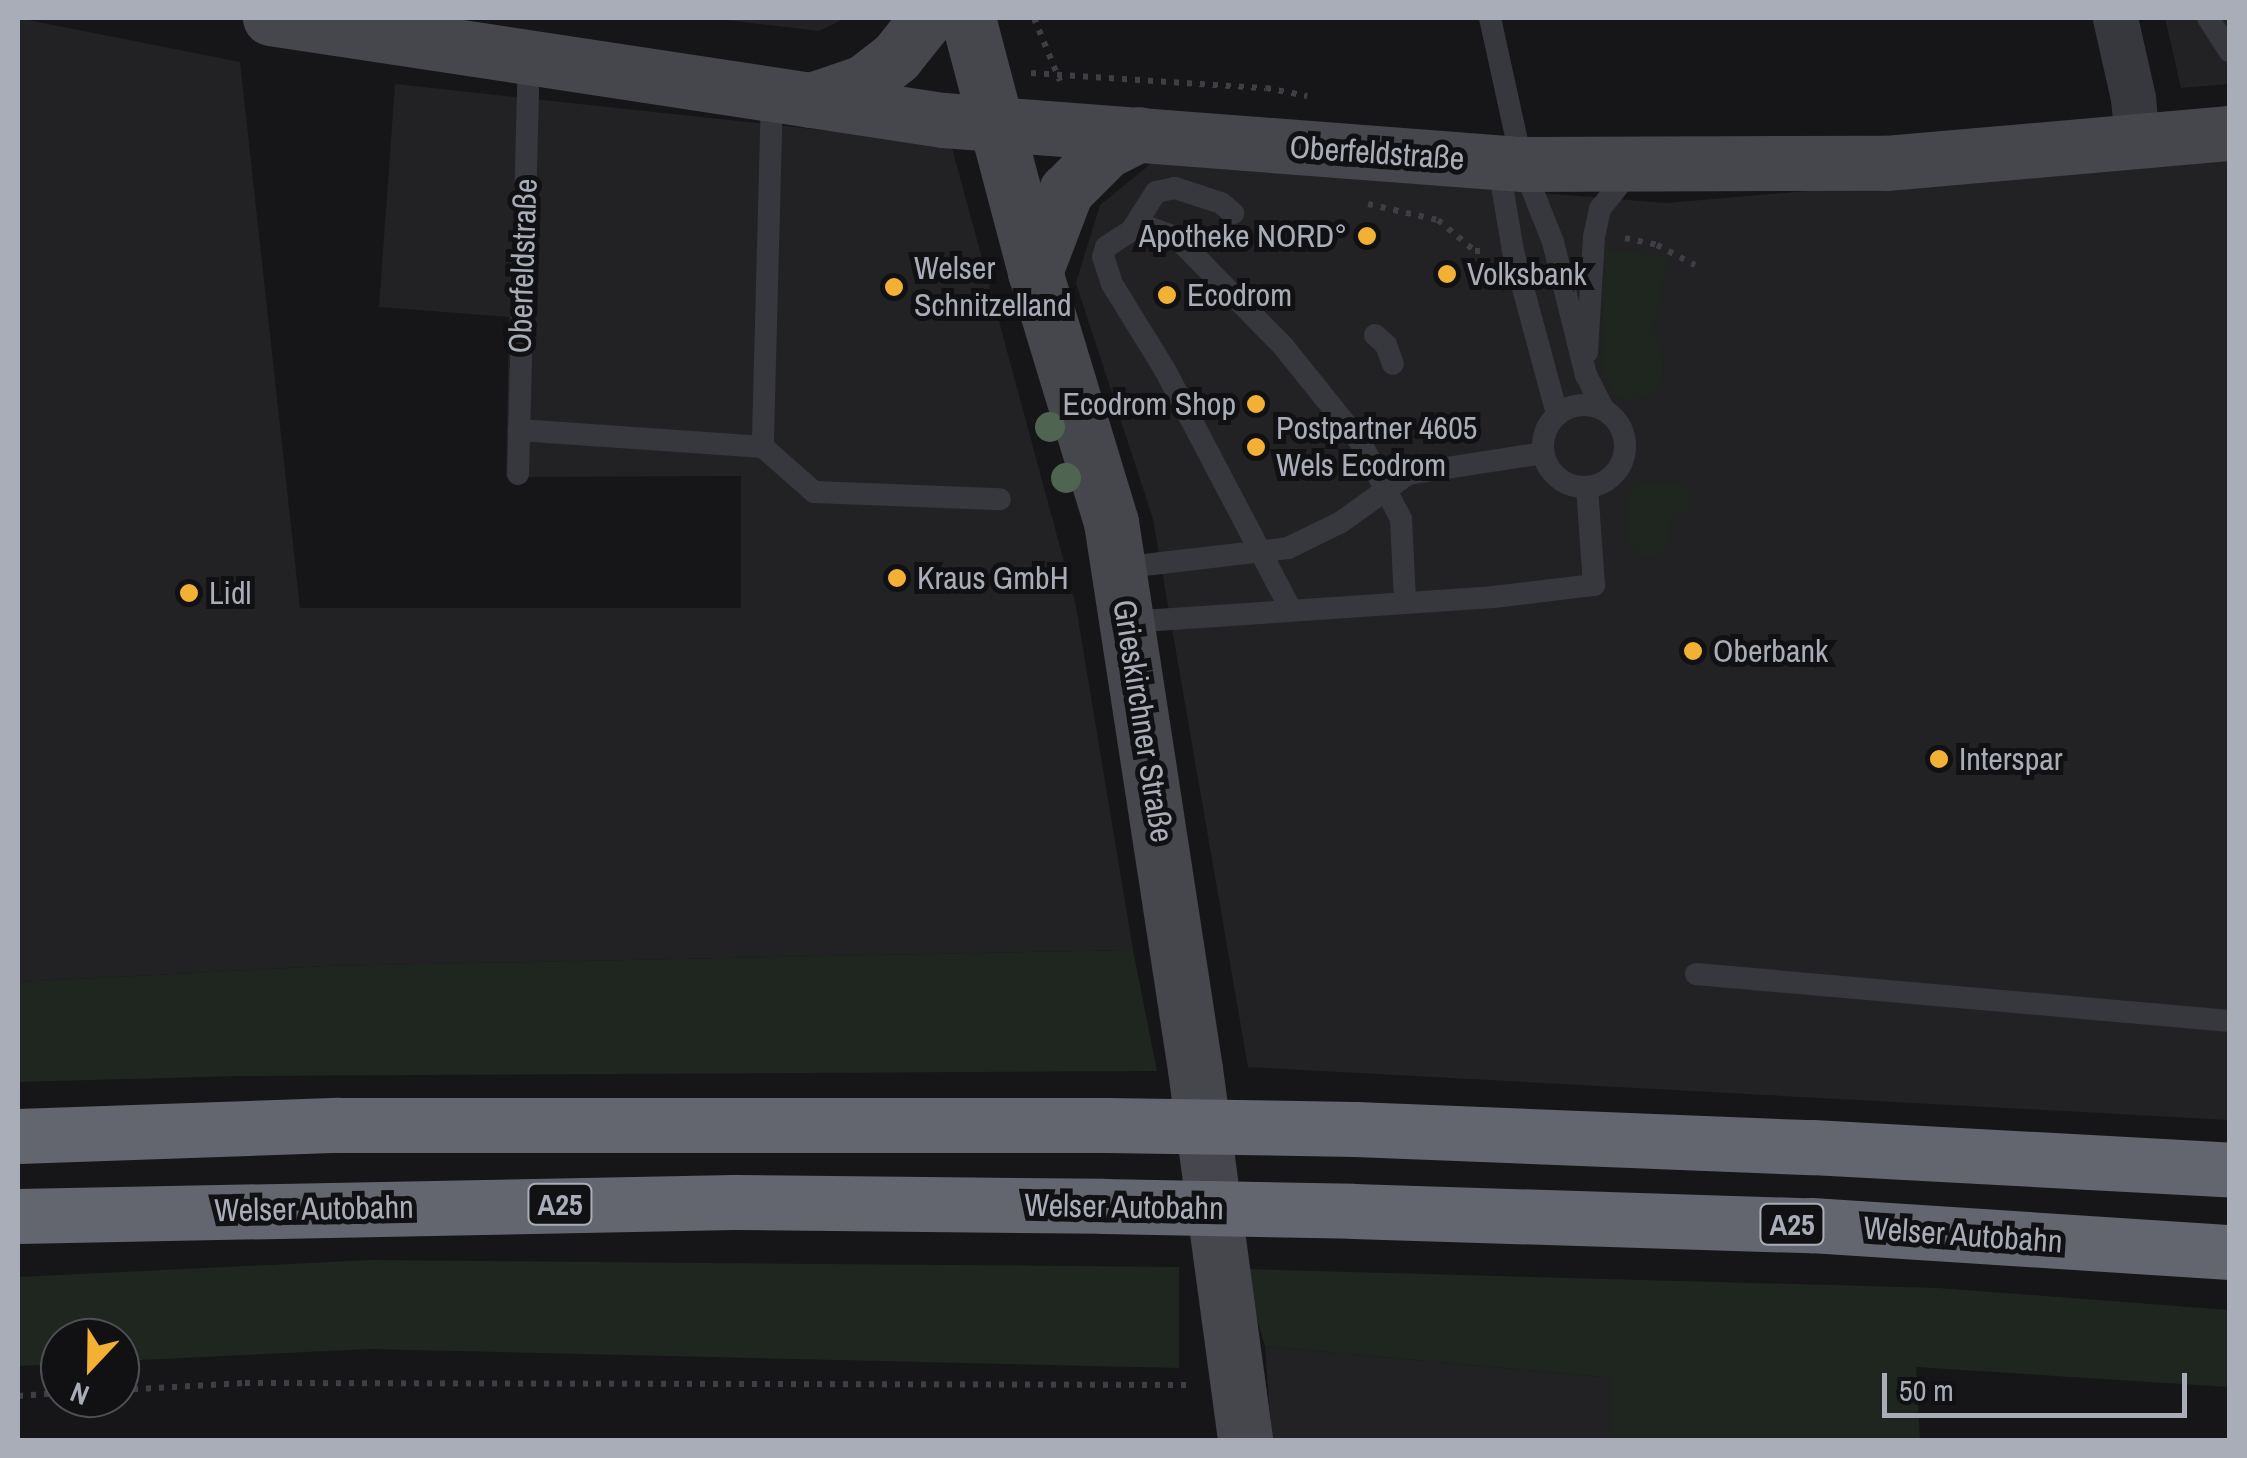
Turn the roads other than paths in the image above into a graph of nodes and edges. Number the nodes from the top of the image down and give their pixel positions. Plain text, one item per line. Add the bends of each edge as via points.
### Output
1 (270, 18) edge
2 (927, 18) edge
3 (1490, 18) edge
4 (2115, 18) edge
5 (2208, 18) edge
6 (973, 41) edge
7 (2230, 52) edge
8 (529, 57) junction
9 (792, 97) junction
10 (994, 124) junction
11 (2230, 133) edge
12 (1139, 134) junction
13 (2137, 140) junction
14 (1510, 163) junction
15 (1636, 164) junction
16 (1233, 213) dead end
17 (1131, 231) junction
18 (1035, 272) junction
19 (1375, 335) dead end
20 (1393, 364) dead end
21 (1586, 376) junction
22 (1602, 408) junction
23 (1557, 414) junction
24 (519, 430) junction
25 (762, 447) junction
26 (1544, 453) junction
27 (518, 474) dead end
28 (1587, 487) junction
29 (1387, 490) junction
30 (1000, 499) dead end
31 (1263, 552) junction
32 (1119, 568) junction
33 (1405, 602) junction
34 (1290, 608) junction
35 (1128, 622) junction
36 (1696, 974) dead end
37 (2230, 1021) edge
38 (18, 1136) edge
39 (2230, 1170) edge
40 (18, 1216) edge
41 (2230, 1252) edge
42 (1244, 1440) edge

1 - 8 main road, Oberfeldstraße
2 - 9 main road via 896,57 864,82
3 - 14 lane
4 - 13 street
5 - 7 lane
6 - 10 main road, Grieskirchner Straße
8 - 9 main road, Oberfeldstraße
8 - 24 lane, Oberfeldstraße
9 - 10 main road, Oberfeldstraße
9 - 25 lane
10 - 12 main road, Oberfeldstraße
10 - 18 main road, Grieskirchner Straße
11 - 13 main road, Oberfeldstraße
12 - 14 main road, Oberfeldstraße
12 - 18 main road via 1106,152 1066,191
13 - 15 main road, Oberfeldstraße via 1886,163
14 - 15 main road, Oberfeldstraße
14 - 21 lane via 1553,242
14 - 23 lane via 1513,250
15 - 21 lane via 1600,208
16 - 17 lane via 1176,188 1156,192
17 - 29 lane via 1148,227 1176,237 1282,346 1361,443
17 - 31 lane via 1106,247 1112,284
18 - 32 main road, Grieskirchner Straße via 1112,522
19 - 20 lane
21 - 22 lane
22 - 23 lane via 1578,405
22 - 28 lane via 1621,428 1625,448 1609,478
23 - 26 lane via 1548,425
24 - 25 lane
24 - 27 lane, Oberfeldstraße
25 - 30 lane via 814,492
26 - 28 lane via 1564,482
26 - 29 lane via 1408,474
28 - 33 lane via 1594,585
29 - 31 lane via 1323,531
29 - 33 lane via 1401,519
31 - 32 lane
31 - 34 lane
32 - 35 main road, Grieskirchner Straße
33 - 34 lane
34 - 35 lane
35 - 42 main road, Grieskirchner Straße via 1206,1384
36 - 37 lane
38 - 39 highway, bridge via 378,1125 1106,1124 1812,1147
40 - 41 highway, Welser Autobahn / A25, bridge via 734,1202 1103,1206 1811,1225

